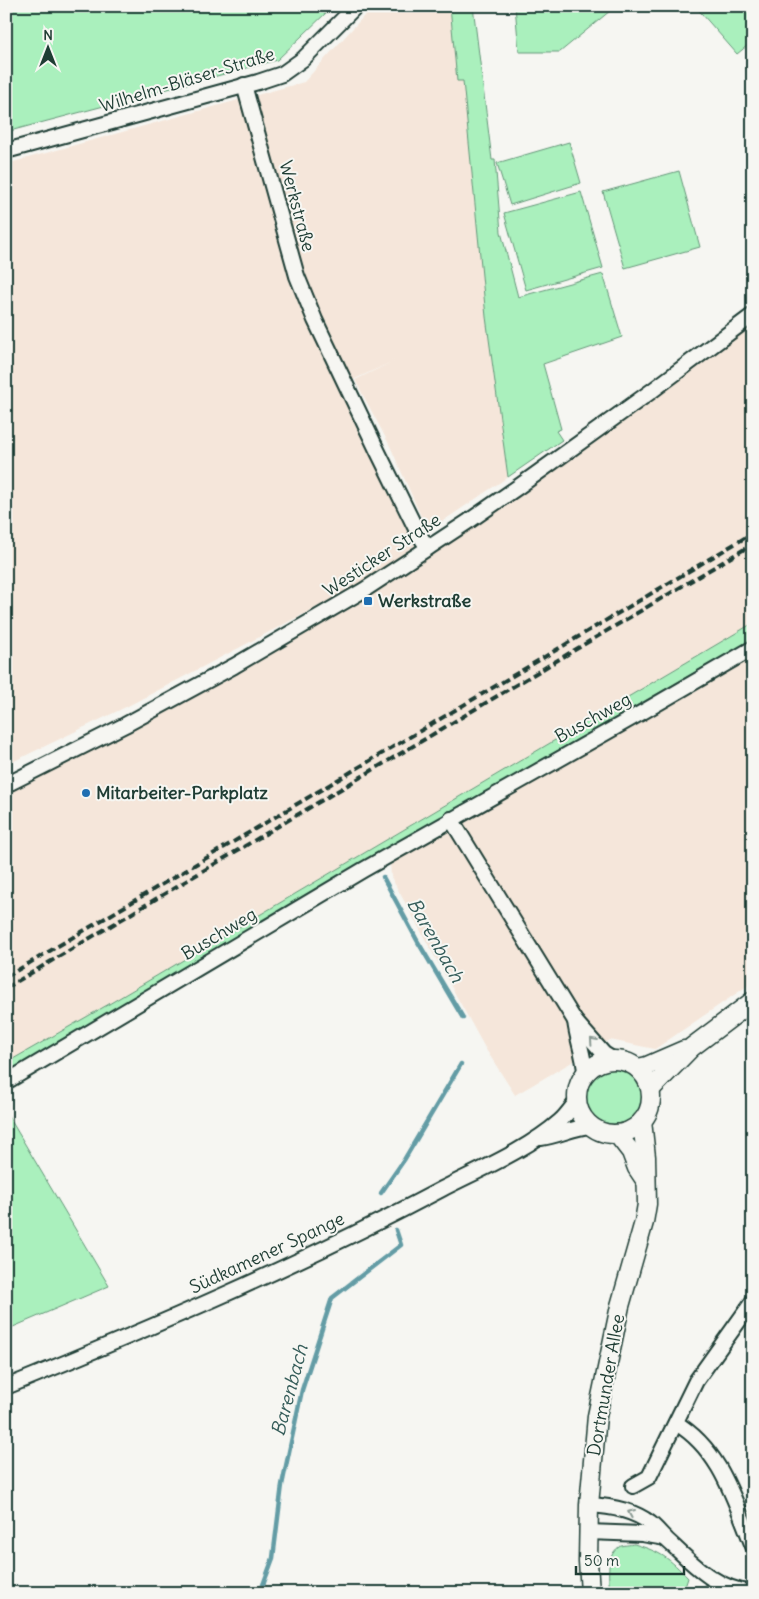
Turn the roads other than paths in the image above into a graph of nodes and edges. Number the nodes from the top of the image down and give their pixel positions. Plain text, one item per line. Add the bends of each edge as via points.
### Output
1 (356, 6) edge
2 (244, 85) junction
3 (6, 151) edge
4 (753, 315) edge
5 (428, 548) junction
6 (753, 648) edge
7 (6, 785) edge
8 (451, 819) junction
9 (753, 1001) edge
10 (574, 1021) junction
11 (692, 1047) junction
12 (612, 1059) junction
13 (638, 1068) junction
14 (585, 1072) junction
15 (6, 1082) edge
16 (651, 1089) junction
17 (577, 1101) junction
18 (642, 1121) junction
19 (591, 1126) junction
20 (617, 1134) junction
21 (537, 1138) junction
22 (646, 1181) junction
23 (753, 1301) edge
24 (6, 1387) edge
25 (676, 1423) junction
26 (633, 1486) dead end
27 (589, 1505) junction
28 (588, 1532) junction
29 (665, 1538) junction
30 (753, 1546) edge
31 (590, 1593) edge
32 (752, 1593) edge

1 - 2 street, Wilhelm-Bläser-Straße via 303,59 282,74
2 - 3 street, Wilhelm-Bläser-Straße
2 - 5 street, Werkstraße via 300,285 382,460
4 - 5 street, Westicker Straße via 592,434
5 - 7 street, Westicker Straße via 350,599 234,666
6 - 8 street, Buschweg
8 - 10 street
8 - 15 street, Buschweg
9 - 11 main road
12 -> 10 street
10 - 14 street
11 - 13 main road
11 - 16 main road
12 - 13 main road via 623,1060
12 - 14 main road
13 - 16 main road
14 - 17 main road via 578,1086
16 - 18 main road via 648,1112
17 - 19 main road via 584,1119
17 - 21 street via 561,1120
18 - 20 main road via 635,1128
18 - 22 main road, Dortmunder Allee
19 - 20 main road via 608,1134
19 - 21 street
20 - 22 main road, Dortmunder Allee
21 - 24 street, Südkamener Spange via 415,1204 261,1279
22 - 27 main road, Dortmunder Allee via 644,1222 620,1306 597,1416
23 - 25 street via 696,1381
25 - 26 street via 649,1477
25 - 30 street via 691,1432 716,1461
27 - 28 main road, Dortmunder Allee
29 -> 27 street via 649,1522 626,1511
28 - 29 street
28 - 31 main road, Dortmunder Allee
29 - 32 street via 707,1576

